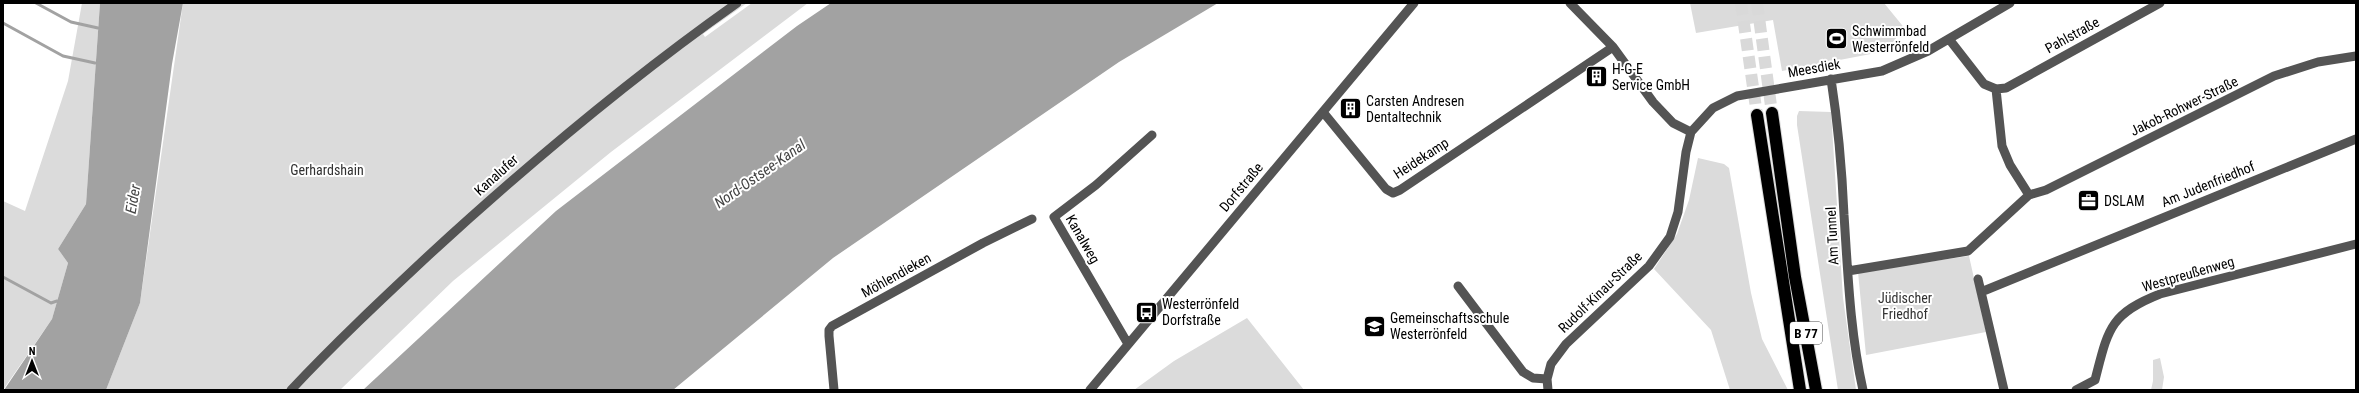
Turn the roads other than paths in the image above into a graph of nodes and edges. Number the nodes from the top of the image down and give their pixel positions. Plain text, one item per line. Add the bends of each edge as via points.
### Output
1 (737, 3) edge
2 (1414, 3) edge
3 (1570, 3) edge
4 (2010, 3) edge
5 (2160, 3) edge
6 (1949, 39) junction
7 (1613, 47) junction
8 (2356, 56) edge
9 (1831, 79) junction
10 (1996, 89) junction
11 (1323, 112) junction
12 (1772, 114) tunnel mouth
13 (1757, 115) tunnel mouth
14 (1691, 132) junction
15 (1152, 135) dead end
16 (2356, 139) edge
17 (2029, 195) junction
18 (1032, 219) dead end
19 (2356, 244) edge
20 (1848, 271) junction
21 (1978, 279) dead end
22 (1458, 286) dead end
23 (1981, 292) junction
24 (1128, 344) junction
25 (1547, 379) junction
26 (291, 390) edge
27 (834, 390) edge
28 (1090, 390) edge
29 (1548, 390) edge
30 (1800, 390) edge
31 (1816, 390) edge
32 (1863, 390) edge
33 (2004, 390) edge
34 (2076, 390) edge

1 - 26 street, Kanalufer via 628,84 508,182 344,334
2 - 11 street, Dorfstraße
3 - 7 street
4 - 6 street, Meesdiek
5 - 10 street, Pahlstraße via 2006,88
6 - 9 street, Meesdiek via 1910,60 1882,71
6 - 10 street via 1984,84
7 - 11 street, Heidekamp via 1400,190 1393,192 1386,188
7 - 14 street via 1653,102 1672,123
8 - 17 street, Jakob-Rohwer-Straße via 2318,62 2274,76 2046,190
9 - 14 street, Meesdiek via 1737,96 1713,108
9 - 20 street, Am Tunnel via 1840,143
10 - 17 street via 2002,146 2010,165
11 - 24 street, Dorfstraße
12 - 31 highway, B 77
13 - 30 highway, B 77
14 - 25 street, Rudolf-Kinau-Straße via 1678,212 1670,237 1649,266 1566,344 1551,364
15 - 24 street, Kanalweg via 1096,185 1054,217
16 - 23 street, Am Judenfriedhof
17 - 20 street, Jakob-Rohwer-Straße via 1968,251
18 - 27 street, Möhlendieken via 832,326 829,336
19 - 34 street, Westpreußenweg via 2160,294 2134,304 2121,315 2108,333 2095,380
20 - 32 street, Am Tunnel via 1855,355
21 - 23 street
22 - 25 street via 1523,372 1533,378
23 - 33 street
24 - 28 street, Dorfstraße
25 - 29 street, Rudolf-Kinau-Straße

